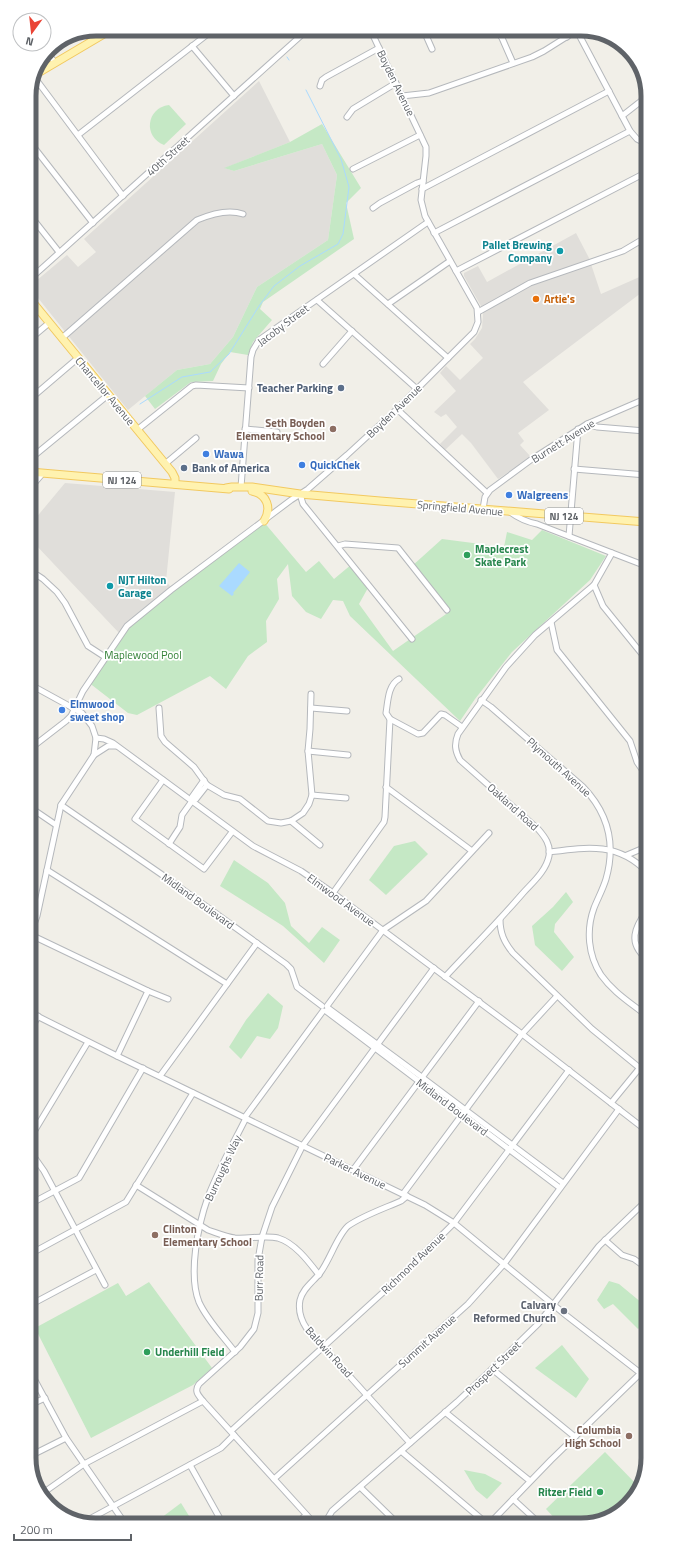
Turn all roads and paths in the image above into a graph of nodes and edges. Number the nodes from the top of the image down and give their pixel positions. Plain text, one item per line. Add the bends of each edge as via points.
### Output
1 (100, 36) edge
2 (205, 36) edge
3 (301, 36) edge
4 (373, 36) edge
5 (426, 36) edge
6 (500, 36) edge
7 (581, 36) edge
8 (567, 37) edge
9 (192, 46) junction
10 (379, 48) junction
11 (432, 49) dead end
12 (51, 57) edge
13 (55, 63) junction
14 (513, 63) junction
15 (42, 70) edge
16 (38, 81) edge
17 (396, 83) junction
18 (320, 86) dead end
19 (609, 91) junction
20 (234, 96) junction
21 (402, 96) junction
22 (641, 100) edge
23 (622, 116) junction
24 (347, 117) dead end
25 (630, 131) junction
26 (78, 135) junction
27 (420, 135) junction
28 (641, 141) edge
29 (36, 150) edge
30 (353, 169) dead end
31 (641, 175) edge
32 (423, 181) junction
33 (422, 189) junction
34 (123, 196) junction
35 (373, 208) dead end
36 (243, 214) dead end
37 (428, 222) junction
38 (36, 223) edge
39 (93, 223) junction
40 (434, 233) junction
41 (641, 241) edge
42 (59, 252) junction
43 (450, 261) junction
44 (456, 271) junction
45 (36, 273) edge
46 (354, 274) junction
47 (317, 300) junction
48 (388, 304) junction
49 (36, 307) edge
50 (478, 312) junction
51 (49, 323) junction
52 (352, 331) junction
53 (36, 334) edge
54 (62, 338) junction
55 (78, 358) junction
56 (448, 358) junction
57 (323, 364) dead end
58 (248, 388) junction
59 (417, 389) junction
60 (36, 394) edge
61 (108, 395) junction
62 (641, 401) edge
63 (397, 409) junction
64 (587, 424) junction
65 (245, 429) junction
66 (578, 429) junction
67 (137, 430) junction
68 (641, 431) edge
69 (277, 432) dead end
70 (196, 438) dead end
71 (36, 455) edge
72 (165, 464) junction
73 (574, 469) junction
74 (36, 472) edge
75 (43, 473) junction
76 (641, 475) edge
77 (36, 481) edge
78 (175, 484) junction
79 (241, 487) junction
80 (226, 488) junction
81 (252, 491) junction
82 (275, 491) junction
83 (487, 493) junction
84 (300, 494) junction
85 (483, 509) junction
86 (509, 511) junction
87 (570, 516) junction
88 (264, 521) junction
89 (641, 522) edge
90 (569, 536) junction
91 (338, 546) junction
92 (612, 554) junction
93 (641, 564) edge
94 (36, 574) edge
95 (594, 585) junction
96 (447, 610) dead end
97 (551, 622) junction
98 (412, 639) dead end
99 (641, 653) edge
100 (105, 657) junction
101 (398, 679) dead end
102 (36, 688) edge
103 (311, 694) dead end
104 (481, 700) junction
105 (75, 708) junction
106 (159, 708) dead end
107 (311, 708) junction
108 (347, 712) dead end
109 (390, 719) junction
110 (462, 727) junction
111 (96, 738) junction
112 (36, 744) edge
113 (118, 746) junction
114 (308, 751) junction
115 (94, 755) junction
116 (348, 755) dead end
117 (641, 767) edge
118 (163, 780) junction
119 (204, 780) junction
120 (207, 786) junction
121 (386, 787) junction
122 (312, 795) junction
123 (346, 798) dead end
124 (192, 801) junction
125 (61, 805) junction
126 (36, 811) edge
127 (291, 821) junction
128 (56, 824) junction
129 (232, 832) junction
130 (489, 833) dead end
131 (170, 844) junction
132 (320, 845) dead end
133 (641, 849) edge
134 (611, 850) junction
135 (472, 851) junction
136 (550, 852) junction
137 (627, 856) junction
138 (641, 868) edge
139 (48, 870) junction
140 (333, 893) junction
141 (36, 919) edge
142 (500, 919) junction
143 (641, 919) edge
144 (383, 930) junction
145 (36, 937) edge
146 (257, 943) junction
147 (641, 952) edge
148 (434, 968) junction
149 (445, 976) junction
150 (227, 984) junction
151 (148, 990) junction
152 (557, 996) junction
153 (168, 999) dead end
154 (479, 1002) junction
155 (325, 1009) junction
156 (641, 1011) edge
157 (38, 1016) joint
158 (36, 1020) edge
159 (522, 1034) junction
160 (88, 1042) junction
161 (376, 1046) junction
162 (117, 1056) junction
163 (143, 1068) junction
164 (640, 1068) joint
165 (569, 1070) junction
166 (160, 1076) junction
167 (422, 1077) junction
168 (418, 1082) junction
169 (193, 1092) junction
170 (611, 1102) junction
171 (619, 1109) junction
172 (464, 1112) junction
173 (246, 1117) junction
174 (641, 1127) edge
175 (36, 1128) edge
176 (303, 1145) junction
177 (510, 1147) junction
178 (36, 1159) edge
179 (353, 1170) junction
180 (136, 1185) junction
181 (562, 1186) junction
182 (55, 1191) junction
183 (405, 1195) junction
184 (36, 1201) edge
185 (641, 1206) edge
186 (454, 1223) junction
187 (200, 1225) junction
188 (76, 1230) junction
189 (262, 1237) junction
190 (605, 1240) junction
191 (36, 1251) edge
192 (504, 1264) junction
193 (641, 1264) edge
194 (96, 1270) junction
195 (319, 1275) junction
196 (105, 1285) dead end
197 (36, 1302) edge
198 (553, 1305) junction
199 (323, 1346) junction
200 (234, 1352) junction
201 (492, 1369) junction
202 (640, 1374) joint
203 (36, 1382) edge
204 (366, 1394) junction
205 (45, 1398) junction
206 (203, 1401) junction
207 (36, 1402) edge
208 (446, 1412) junction
209 (233, 1433) junction
210 (575, 1437) junction
211 (66, 1438) junction
212 (410, 1443) junction
213 (401, 1451) junction
214 (36, 1453) edge
215 (84, 1464) junction
216 (190, 1465) junction
217 (274, 1479) junction
218 (530, 1481) junction
219 (360, 1487) junction
220 (46, 1491) edge
221 (513, 1499) junction
222 (113, 1506) junction
223 (306, 1515) junction
224 (92, 1518) edge
225 (121, 1518) edge
226 (221, 1518) edge
227 (303, 1518) edge
228 (309, 1518) edge
229 (328, 1518) edge
230 (392, 1518) edge
231 (479, 1518) edge
232 (495, 1518) edge
233 (534, 1518) edge

1 - 13 main road
2 - 9 street
3 - 20 street, 40th Street
4 - 10 street, Boyden Avenue
5 - 11 street
6 - 14 street
7 - 19 street
8 - 14 street via 544,51
9 - 20 street
9 - 26 street
10 - 17 street, Boyden Avenue
10 - 18 street via 326,77
12 - 13 street
13 - 15 main road
14 - 21 street via 429,93
16 - 26 street
17 - 21 street, Boyden Avenue
17 - 24 street via 353,109
19 - 23 street
19 - 33 street
20 - 34 street, 40th Street
21 - 27 street, Boyden Avenue
22 - 23 street
23 - 25 street
25 - 28 street
25 - 40 street
26 - 34 street
27 - 30 street
27 - 32 street, Boyden Avenue via 426,147
29 - 39 street
31 - 44 street
32 - 33 street, Boyden Avenue
32 - 35 street
33 - 37 street, Boyden Avenue via 421,205
34 - 39 street, 40th Street
36 - 54 street via 230,211 197,220
37 - 40 street, Boyden Avenue
37 - 46 street, Jacoby Street
38 - 42 street
39 - 42 street, 40th Street
40 - 43 street, Boyden Avenue
41 - 50 street via 623,252 530,283
42 - 45 street, 40th Street
43 - 44 street, Boyden Avenue
43 - 48 street
44 - 50 street, Boyden Avenue
46 - 47 street, Jacoby Street
46 - 48 street
47 - 52 street
47 - 58 street, Jacoby Street via 255,345 251,357
48 - 56 street
49 - 51 main road, Chancellor Avenue
50 - 56 street, Boyden Avenue via 474,332
51 - 53 street
51 - 54 main road, Chancellor Avenue
52 - 57 street
52 - 59 street
54 - 55 main road, Chancellor Avenue
55 - 60 street
55 - 61 main road, Chancellor Avenue
56 - 59 street, Boyden Avenue
58 - 65 street, Jacoby Street
58 - 67 street via 192,386
59 - 63 street, Boyden Avenue
61 - 67 main road, Chancellor Avenue
61 - 71 street
62 - 64 street, Burnett Avenue
63 - 83 street
63 - 84 street, Boyden Avenue
64 - 66 street, Burnett Avenue
64 - 68 street
65 - 69 street
65 - 79 street, Jacoby Street
66 - 73 street
66 - 83 street, Burnett Avenue
67 - 72 main road, Chancellor Avenue
70 - 72 street
72 - 78 main road, Chancellor Avenue via 175,478
73 - 76 street
73 - 87 street
74 - 75 main road, Springfield Avenue
75 - 77 street
75 - 78 main road, Springfield Avenue / NJ 124
78 - 80 main road, Springfield Avenue / NJ 124
79 - 80 main road, Springfield Avenue / NJ 124
79 - 82 main road, Springfield Avenue / NJ 124
80 - 81 main road, Springfield Avenue / NJ 124
81 - 82 main road, Springfield Avenue / NJ 124
81 - 88 main road via 267,501 268,513
82 - 84 main road, Springfield Avenue / NJ 124
83 - 85 street
84 - 85 main road, Springfield Avenue / NJ 124
84 - 88 street, Boyden Avenue
84 - 91 street via 303,504
85 - 86 main road, Springfield Avenue / NJ 124
86 - 87 main road, Springfield Avenue / NJ 124
86 - 90 street via 524,520
87 - 89 main road, Springfield Avenue / NJ 124
87 - 90 street
88 - 100 street, Boyden Avenue via 170,590 127,626
90 - 92 street
91 - 96 street via 345,544 398,548
91 - 98 street
92 - 93 street
92 - 95 street, Oakland Road
94 - 100 street via 57,592 65,603 88,646
95 - 97 street, Oakland Road
95 - 99 street via 603,606
97 - 104 street, Oakland Road via 535,635 506,667
97 - 117 street via 557,650 630,741
100 - 105 street, Boyden Avenue
101 - 109 street via 390,688 386,713
102 - 105 street
103 - 107 street
104 - 110 street, Oakland Road
104 - 134 street, Plymouth Avenue via 591,796 605,821
105 - 111 street via 92,726
105 - 112 street, Boyden Avenue via 66,721
106 - 119 street via 161,736
107 - 108 street
107 - 114 street
109 - 110 street via 418,734 423,733 441,714
109 - 121 street
110 - 136 street, Oakland Road via 455,745 460,760 538,829 547,841
111 - 113 street, Elmwood Avenue via 108,740
111 - 115 street
113 - 115 street via 108,746
113 - 118 street, Elmwood Avenue
114 - 116 street
114 - 122 street
115 - 125 street
118 - 124 street, Elmwood Avenue
118 - 131 street via 136,819
119 - 120 street
119 - 124 street
120 - 124 street
120 - 127 street via 240,800 268,821
121 - 135 street
121 - 140 street via 384,822
122 - 123 street
122 - 127 street via 303,813
124 - 129 street, Elmwood Avenue
124 - 131 street via 182,816 180,827
125 - 128 street
125 - 146 street, Midland Boulevard
126 - 128 street
127 - 132 street
128 - 139 street
129 - 131 street via 204,869
129 - 140 street, Elmwood Avenue
130 - 135 street, Burroughs Way
133 - 137 street
134 - 136 street via 581,848
134 - 137 street
134 - 156 street, Plymouth Avenue via 606,880 590,923 589,938 601,974 611,986
135 - 144 street, Burroughs Way via 426,901
136 - 142 street via 544,869
137 - 138 street
139 - 141 street
139 - 150 street
140 - 144 street, Elmwood Avenue
142 - 149 street
142 - 152 street via 501,933 506,944
143 - 147 street via 635,934 637,948
144 - 148 street, Elmwood Avenue
144 - 155 street, Burroughs Way
145 - 151 street
146 - 150 street
146 - 155 street, Midland Boulevard via 290,967 297,987
148 - 149 street, Elmwood Avenue
148 - 161 street, Burr Road
149 - 154 street, Elmwood Avenue
150 - 166 street
151 - 153 street
151 - 162 street
152 - 159 street
152 - 164 street
154 - 159 street, Elmwood Avenue
154 - 167 street
155 - 161 street, Midland Boulevard
155 - 173 street, Burroughs Way
157 - 158 street
157 - 160 street, Parker Avenue
159 - 165 street, Elmwood Avenue
159 - 172 street
160 - 162 street, Parker Avenue
160 - 175 street
161 - 167 street, Midland Boulevard
161 - 168 street, Midland Boulevard
161 - 176 street, Burr Road
162 - 163 street, Parker Avenue
163 - 166 street, Parker Avenue
163 - 182 street via 79,1178
164 - 170 street
165 - 170 street, Elmwood Avenue
165 - 177 street, Richmond Avenue
166 - 169 street, Parker Avenue
167 - 168 street
167 - 172 street, Midland Boulevard
168 - 172 street, Midland Boulevard
168 - 179 street
169 - 173 street, Parker Avenue
169 - 180 street
170 - 171 street, Elmwood Avenue
171 - 174 street, Elmwood Avenue
171 - 181 street, Summit Avenue
172 - 177 street, Midland Boulevard
172 - 183 street
173 - 176 street, Parker Avenue
173 - 187 street, Burroughs Way via 208,1197
176 - 179 street, Parker Avenue
176 - 189 street, Burr Road via 272,1206
177 - 181 street, Midland Boulevard
177 - 186 street, Richmond Avenue
178 - 182 street
179 - 183 street, Parker Avenue
180 - 187 street
180 - 188 street via 126,1202
181 - 192 street, Summit Avenue
182 - 184 street
182 - 188 street
183 - 186 street, Parker Avenue
183 - 195 street, Baldwin Road via 401,1201 347,1228
185 - 190 street, Prospect Street
186 - 192 street, Parker Avenue
186 - 199 street, Richmond Avenue via 401,1276
187 - 189 street via 228,1237
187 - 200 street, Burroughs Way via 195,1260 196,1290 203,1310
188 - 191 street
188 - 194 street
189 - 195 street via 280,1239 291,1244
189 - 200 street, Burr Road via 258,1260 257,1318 254,1329
190 - 193 street via 622,1255
190 - 198 street, Prospect Street
192 - 198 street, Parker Avenue
192 - 204 street, Summit Avenue via 468,1304
194 - 196 street
194 - 197 street
195 - 199 street, Baldwin Road via 302,1294 299,1311 305,1326
198 - 201 street, Prospect Street via 538,1324
198 - 202 street, Parker Avenue
199 - 204 street, Baldwin Road
199 - 209 street, Richmond Avenue
200 - 206 street, Burr Road via 199,1384 198,1395
201 - 208 street, Prospect Street
201 - 210 street
202 - 210 street
203 - 205 street
204 - 212 street, Baldwin Road
204 - 217 street, Summit Avenue
205 - 207 street
205 - 211 street
206 - 209 street
206 - 215 street
208 - 212 street, Prospect Street
208 - 218 street
209 - 216 street, Richmond Avenue via 221,1448
209 - 217 street
210 - 218 street
211 - 214 street
211 - 215 street
212 - 213 street, Prospect Street
213 - 219 street, Prospect Street
213 - 231 street
215 - 220 street
215 - 222 street
216 - 222 street, Richmond Avenue
216 - 226 street
217 - 223 street
218 - 221 street
219 - 229 street, Prospect Street via 332,1511
219 - 230 street
221 - 232 street
221 - 233 street
222 - 224 street, Richmond Avenue
222 - 225 street
223 - 227 street
223 - 228 street

